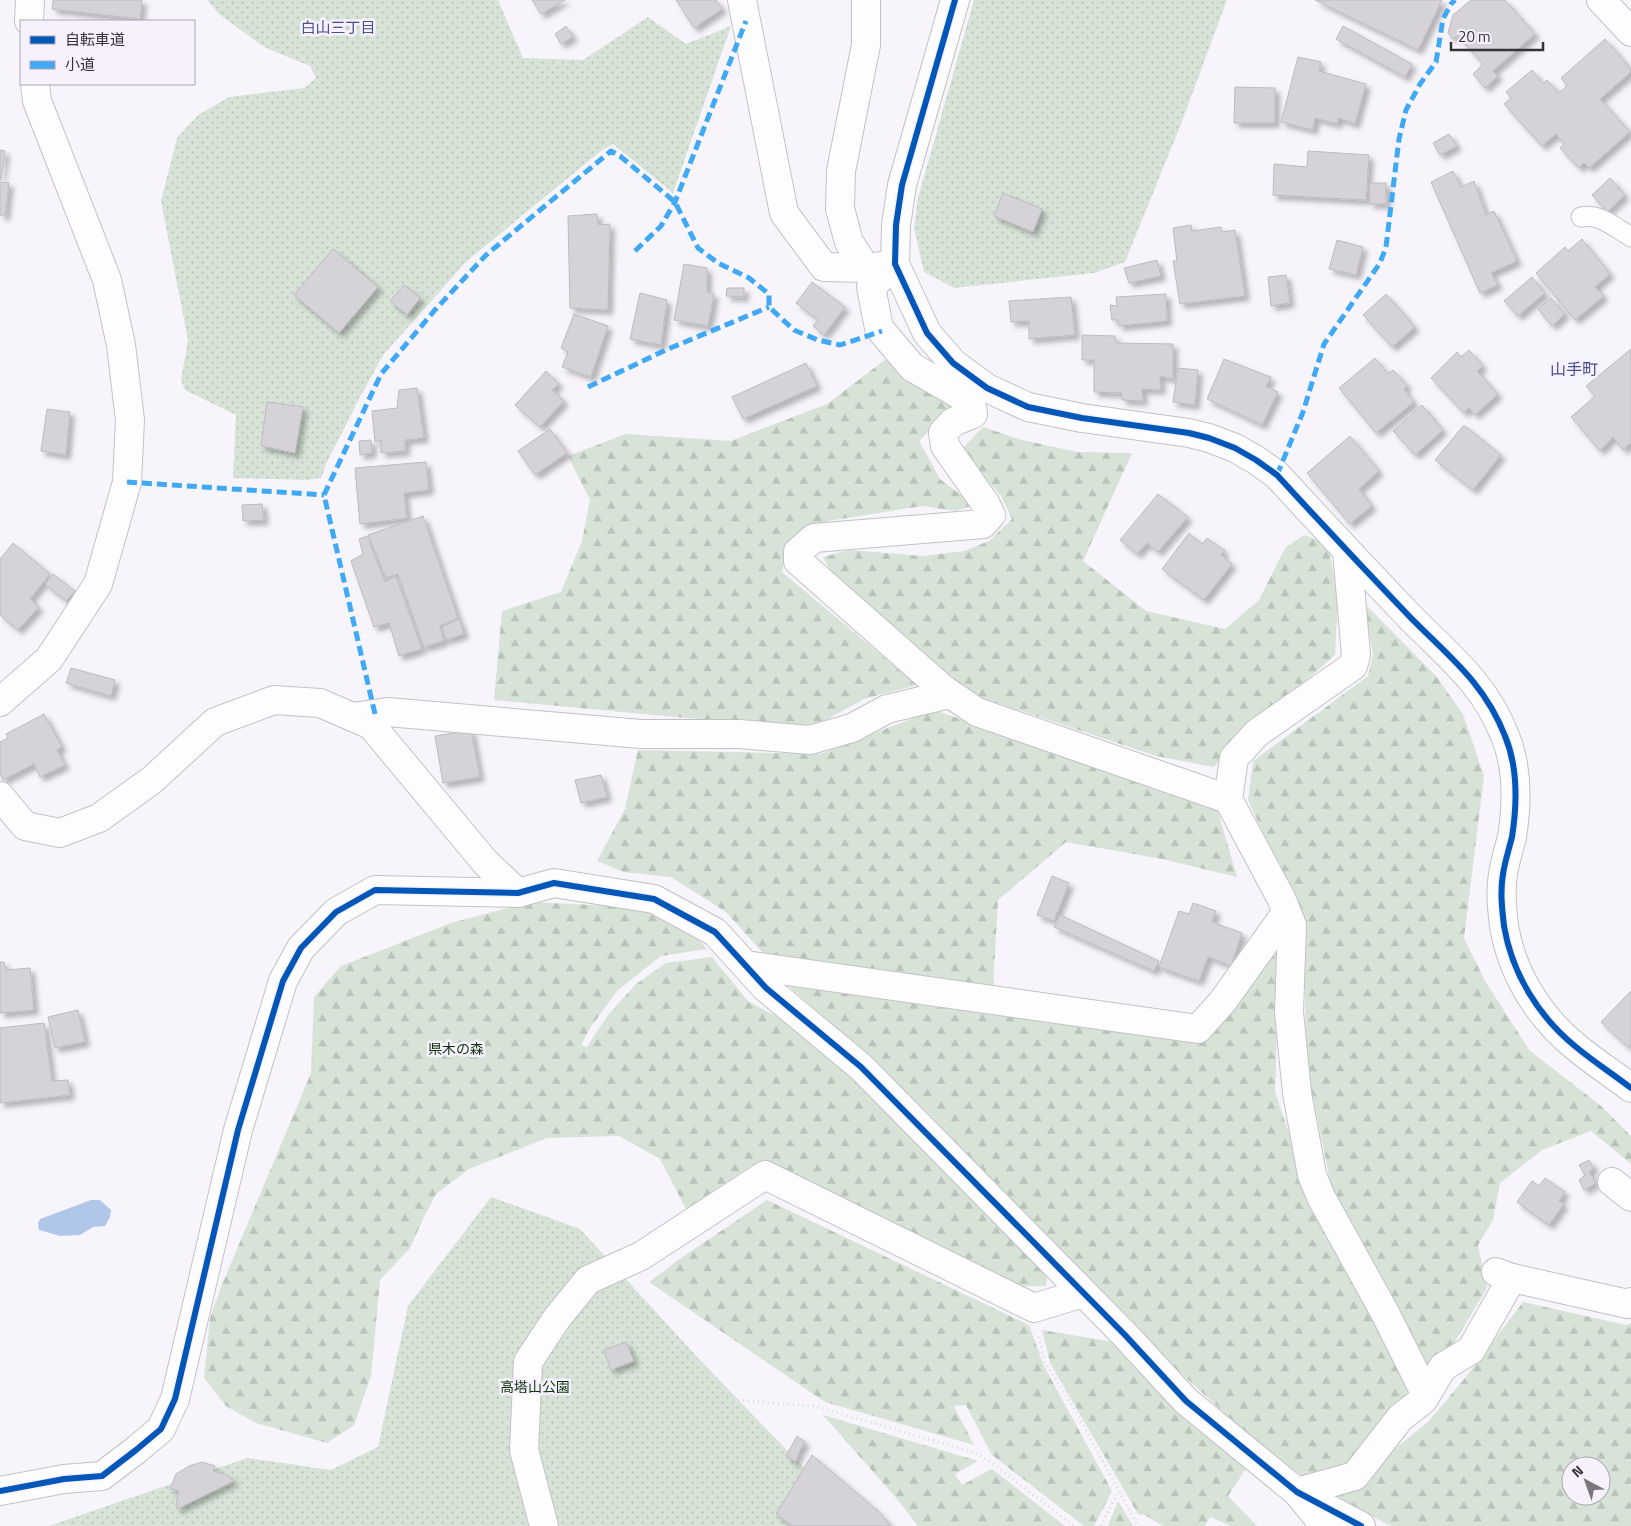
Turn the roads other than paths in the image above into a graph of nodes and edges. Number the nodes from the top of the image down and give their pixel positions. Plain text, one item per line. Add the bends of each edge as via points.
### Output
1 (30, 0) edge
2 (742, 0) edge
3 (866, 0) edge
4 (955, 0) edge
5 (1601, 0) edge
6 (29, 20) edge
7 (1631, 32) edge
8 (35, 85) edge
9 (1581, 217) dead end
10 (1631, 237) edge
11 (895, 264) junction
12 (866, 268) junction
13 (1348, 552) junction
14 (950, 694) junction
15 (0, 702) edge
16 (353, 717) junction
17 (0, 796) edge
18 (1228, 800) junction
19 (518, 892) junction
20 (1286, 913) junction
21 (745, 965) junction
22 (1631, 1088) edge
23 (1083, 1293) junction
24 (1631, 1302) edge
25 (1426, 1395) junction
26 (0, 1491) edge
27 (1297, 1492) junction
28 (544, 1526) edge
29 (1328, 1526) edge
30 (1361, 1526) edge

1 - 6 street
2 - 12 street via 784,213 824,267
3 - 12 street via 866,45 841,170 840,209 849,242
4 - 11 street via 902,185 896,224
5 - 7 street
8 - 15 street via 37,101 107,280 121,345 130,420 127,482 98,584 49,659
9 - 10 lane via 1596,217
11 - 12 street
11 - 13 street via 927,333 953,363 987,388 1028,407 1189,433 1235,448 1277,476
11 - 14 street via 871,287 879,328 912,367 959,394 972,407 973,414 953,422 943,432 945,446 991,515 983,524 814,538 798,552 798,561
13 - 18 street via 1356,655 1353,666 1257,733 1234,758
13 - 22 street via 1456,661 1494,709 1506,738 1516,795 1512,837 1502,875 1502,907 1511,956 1525,988 1546,1017 1575,1047
14 - 16 street via 887,709 852,728 810,740 739,734 641,734 388,712
14 - 18 street via 978,712
16 - 17 street via 320,703 274,700 215,722 152,780 99,818 60,833 25,826
16 - 19 street via 371,725 486,862
18 - 20 street
19 - 21 street via 554,883 654,900 715,932
19 - 26 street via 375,890 336,912 301,948 283,981 238,1130 175,1399 161,1429 102,1476 64,1479
20 - 21 street via 1223,1001 1198,1029
20 - 25 street via 1292,924 1289,1012 1294,1063 1312,1175
21 - 23 street via 766,988 861,1067
23 - 27 street via 1186,1401
23 - 28 street via 1034,1308 765,1175 641,1256 588,1280 556,1318 533,1354 528,1362 524,1450
24 - 25 street via 1628,1304 1503,1275 1471,1350 1443,1367
25 - 27 street via 1400,1418 1355,1476
27 - 29 street
27 - 30 street

